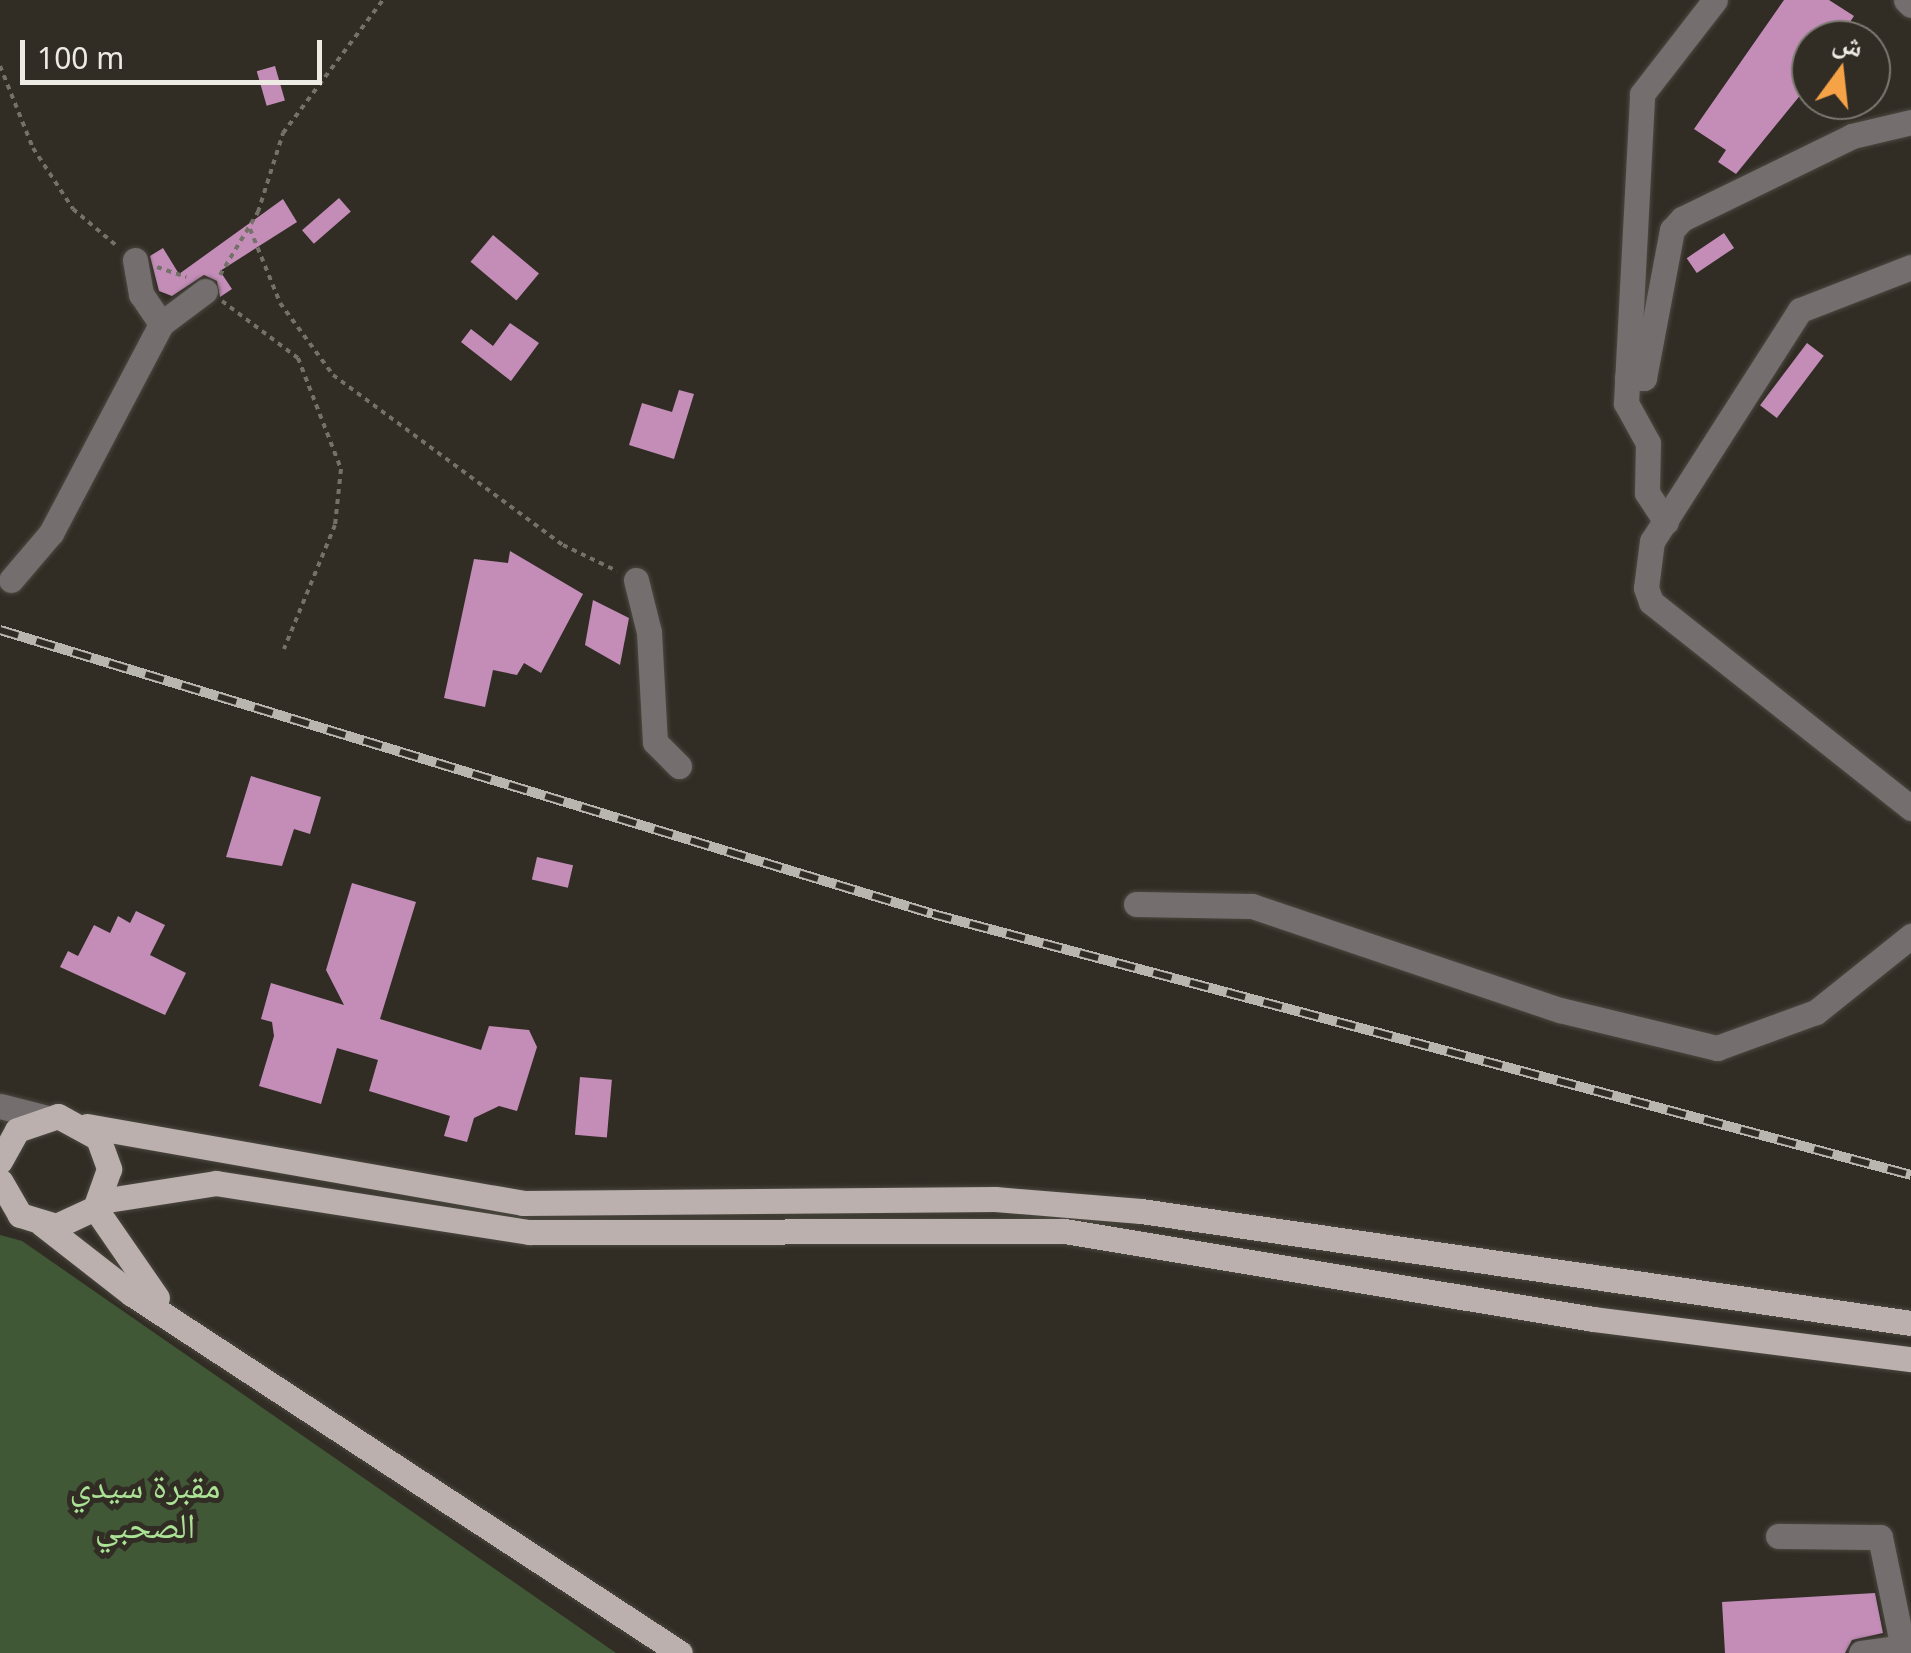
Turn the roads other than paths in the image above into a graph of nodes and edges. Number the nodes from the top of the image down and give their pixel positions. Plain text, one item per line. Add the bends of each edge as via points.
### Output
1 (1715, 0) edge
2 (1911, 122) edge
3 (136, 260) road end
4 (1911, 267) edge
5 (207, 288) road end
6 (160, 324) junction
7 (1627, 378) junction
8 (1666, 522) junction
9 (11, 580) dead end
10 (636, 580) road end
11 (679, 766) dead end
12 (1911, 808) edge
13 (1136, 904) dead end
14 (1911, 936) edge
15 (0, 1106) edge
16 (43, 1117) junction
17 (86, 1126) junction
18 (4, 1143) edge
19 (0, 1182) edge
20 (98, 1204) junction
21 (21, 1216) edge
22 (1911, 1323) edge
23 (181, 1324) junction
24 (1911, 1359) edge
25 (1778, 1536) dead end
26 (1906, 1649) edge
27 (680, 1653) edge
28 (1861, 1653) edge

1 - 7 street via 1642,94
2 - 7 street via 1852,136 1682,220 1672,230 1644,378
3 - 6 street via 141,294
4 - 8 street via 1800,310
5 - 6 street
6 - 9 street via 51,533
7 - 8 street via 1626,404 1648,443 1647,493
8 - 12 street via 1652,541 1651,602
10 - 11 street via 649,632 655,742
13 - 14 street via 1252,906 1542,1004 1717,1048 1816,1012
15 - 16 street
16 - 17 main road
16 - 18 main road
17 - 20 main road via 106,1153
17 - 22 main road via 523,1204 994,1199 1141,1211
19 - 21 main road
20 - 21 main road via 70,1224
20 - 23 main road via 126,1265
20 - 24 main road via 216,1184 530,1232 1064,1231 1611,1322
21 - 23 main road
23 - 27 main road
25 - 26 street via 1880,1537
26 - 28 street

